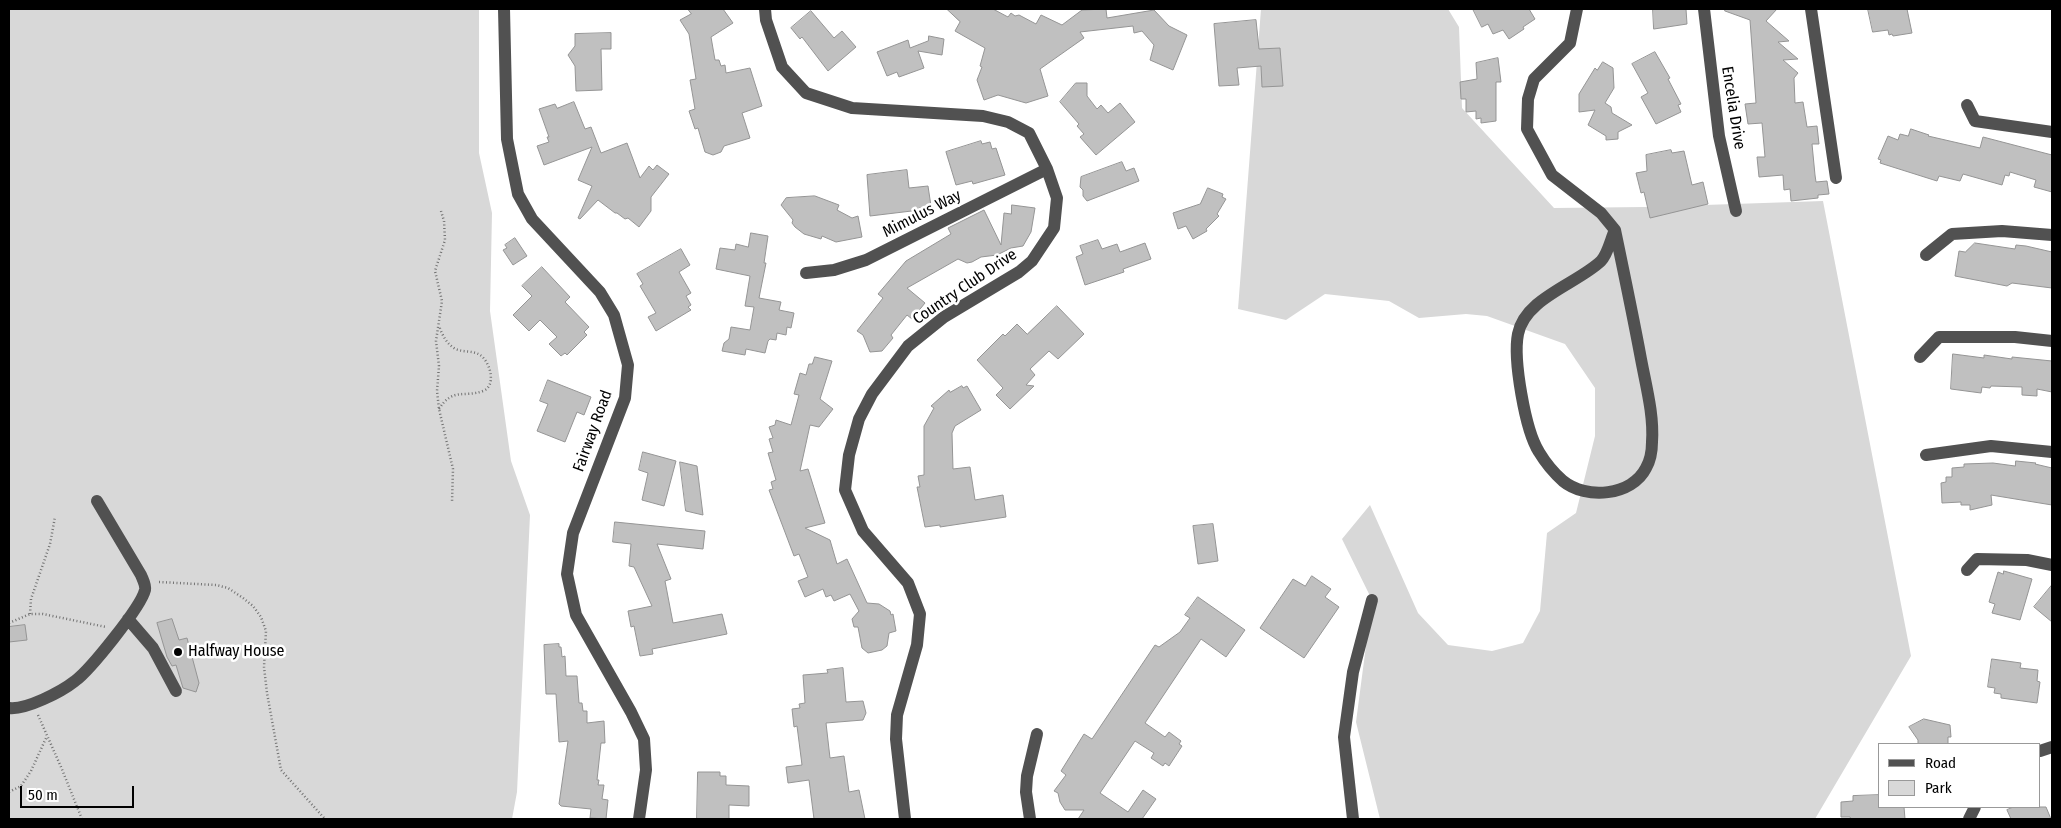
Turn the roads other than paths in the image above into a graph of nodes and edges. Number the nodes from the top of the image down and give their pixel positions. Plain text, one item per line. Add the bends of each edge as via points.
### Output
1 (504, 9) edge
2 (765, 9) edge
3 (1577, 9) edge
4 (1704, 9) edge
5 (1811, 9) edge
6 (1967, 106) dead end
7 (2052, 132) edge
8 (1047, 169) junction
9 (1836, 178) dead end
10 (1736, 211) dead end
11 (1615, 230) junction
12 (2052, 235) edge
13 (1926, 255) dead end
14 (806, 273) dead end
15 (2052, 341) edge
16 (1920, 357) dead end
17 (2052, 452) edge
18 (1926, 455) dead end
19 (97, 501) dead end
20 (2052, 565) edge
21 (1967, 570) dead end
22 (1372, 600) dead end
23 (128, 619) junction
24 (176, 692) dead end
25 (9, 708) edge
26 (1037, 734) dead end
27 (639, 819) edge
28 (905, 819) edge
29 (1030, 819) edge
30 (1353, 819) edge

1 - 27 street, Fairway Road via 507,139 518,194 532,219 600,292 614,315 628,365 625,398 573,533 567,574 576,615 644,739 646,770
2 - 8 street, Country Club Drive via 782,67 806,93 852,108 983,116 1008,122 1029,133
3 - 11 street via 1570,43 1534,79 1528,99 1527,130 1552,175 1601,213
4 - 10 street, Encelia Drive via 1719,136
5 - 9 street
6 - 7 street via 1975,121
8 - 14 street, Mimulus Way via 866,260 834,270
8 - 28 street, Country Club Drive via 1057,198 1054,228 1032,262 944,317 908,346 872,394 859,419 849,455 845,490 863,531 908,583 920,614 917,645 897,715
11 - 11 street via 1647,393 1652,441 1646,468 1627,487 1609,492 1588,492 1563,481 1538,451 1523,400 1516,354 1521,323 1531,309 1602,260
12 - 13 street via 2002,231 1952,234
15 - 16 street via 2015,337 1939,337
17 - 18 street via 1991,446
19 - 23 street via 144,582 144,592
20 - 21 street via 2027,560 1977,559
22 - 30 street via 1353,672 1344,737
23 - 24 street via 153,648
23 - 25 street via 75,682 33,705
26 - 29 street via 1026,792

